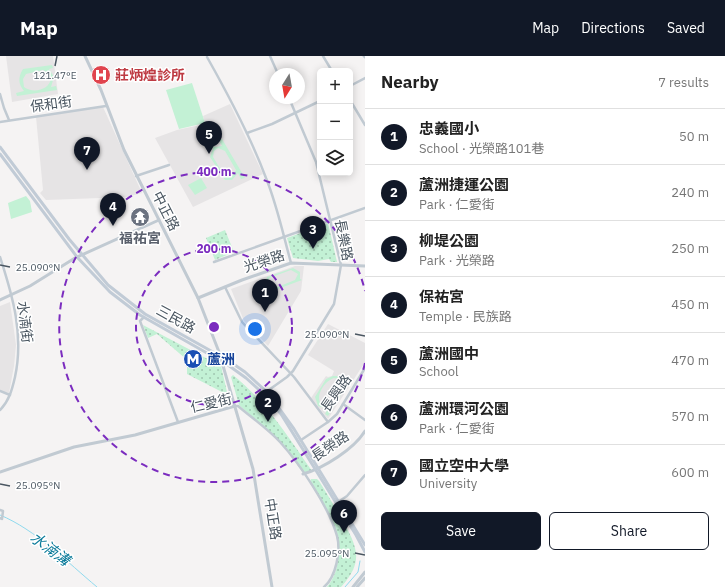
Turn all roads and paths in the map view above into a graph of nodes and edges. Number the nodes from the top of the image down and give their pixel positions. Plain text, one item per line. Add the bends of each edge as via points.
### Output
1 (85, 56) edge
2 (207, 56) edge
3 (270, 56) edge
4 (323, 56) edge
5 (275, 68) edge
6 (330, 68) edge
7 (365, 78) edge
8 (353, 84) edge
9 (0, 94) edge
10 (317, 102) edge
11 (292, 104) edge
12 (352, 104) edge
13 (106, 106) junction
14 (296, 112) junction
15 (10, 120) junction
16 (0, 122) edge
17 (365, 125) edge
18 (247, 133) junction
19 (0, 147) edge
20 (0, 154) edge
21 (169, 165) dead end
22 (136, 176) junction
23 (365, 208) edge
24 (159, 220) junction
25 (330, 221) junction
26 (284, 237) junction
27 (82, 255) junction
28 (0, 257) edge
29 (77, 257) junction
30 (214, 262) dead end
31 (292, 263) junction
32 (340, 265) junction
33 (365, 266) edge
34 (225, 286) junction
35 (11, 295) junction
36 (198, 298) junction
37 (0, 300) edge
38 (144, 316) junction
39 (221, 358) junction
40 (365, 368) edge
41 (290, 373) junction
42 (0, 391) edge
43 (266, 392) junction
44 (10, 395) junction
45 (343, 404) junction
46 (235, 406) junction
47 (0, 410) edge
48 (365, 420) edge
49 (178, 422) junction
50 (328, 422) junction
51 (365, 431) edge
52 (301, 440) junction
53 (317, 469) junction
54 (0, 472) edge
55 (304, 474) junction
56 (365, 475) edge
57 (337, 503) junction
58 (341, 508) junction
59 (0, 510) edge
60 (0, 518) edge
61 (365, 545) edge
62 (365, 552) edge
63 (365, 572) edge
64 (365, 578) edge
65 (272, 587) edge
66 (324, 587) edge
67 (353, 587) edge
68 (357, 587) edge

1 - 13 street, 中正路
2 - 18 street
3 - 5 street
4 - 6 street
7 - 8 street
9 - 15 street
10 - 14 street
11 - 14 street, 長樂路
12 - 17 street
13 - 15 street, 保和街
13 - 22 street, 中正路
14 - 18 street
14 - 25 street, 長樂路 via 316,162
15 - 16 street, 保和街
18 - 26 street via 266,178
19 - 27 main road, 三民路
20 - 29 main road, 三民路
21 - 22 street
22 - 24 street, 中正路
23 - 25 street
24 - 27 street
24 - 36 street, 中正路
25 - 26 street
25 - 32 street, 長樂路
26 - 30 street
26 - 31 street
27 - 29 street
27 - 38 main road, 三民路 via 108,285
28 - 35 street, 水湳街
29 - 35 street
29 - 38 main road, 三民路 via 110,292
31 - 32 street, 光榮路
31 - 34 street, 光榮路
32 - 33 street, 光榮路
32 - 41 street, 長樂路 via 334,304
34 - 36 street, 光榮路
34 - 41 street via 242,322
35 - 37 street
35 - 44 street, 水湳街 via 16,313 19,345
36 - 39 street, 中正路
38 - 39 main road, 三民路
38 - 49 street via 140,321
39 - 43 main road, 三民路 via 245,372
39 - 46 street, 中正路
39 - 53 main road, 三民路 via 266,396
40 - 45 street, 長興路
41 - 43 street, 長樂路
41 - 50 street
42 - 44 street
43 - 52 main road, 三民路
44 - 47 street, 水湳街
45 - 48 street
45 - 50 street, 長興路
46 - 49 street, 仁愛街
46 - 55 street, 仁愛街 via 279,441
46 - 65 street, 中正路 via 253,469
49 - 54 street, 仁愛街 via 135,435 74,447
50 - 52 street, 長興路
51 - 53 street, 長榮路 via 353,446
52 - 53 main road, 三民路
53 - 55 street, 長榮路
53 - 57 main road, 三民路
55 - 66 street, 仁愛街 via 330,516 338,538 334,573
56 - 57 street via 347,496
57 - 58 main road, 三民路
58 - 61 main road
58 - 62 main road
59 - 60 street via 3,512 2,519
63 - 67 street
64 - 68 street

